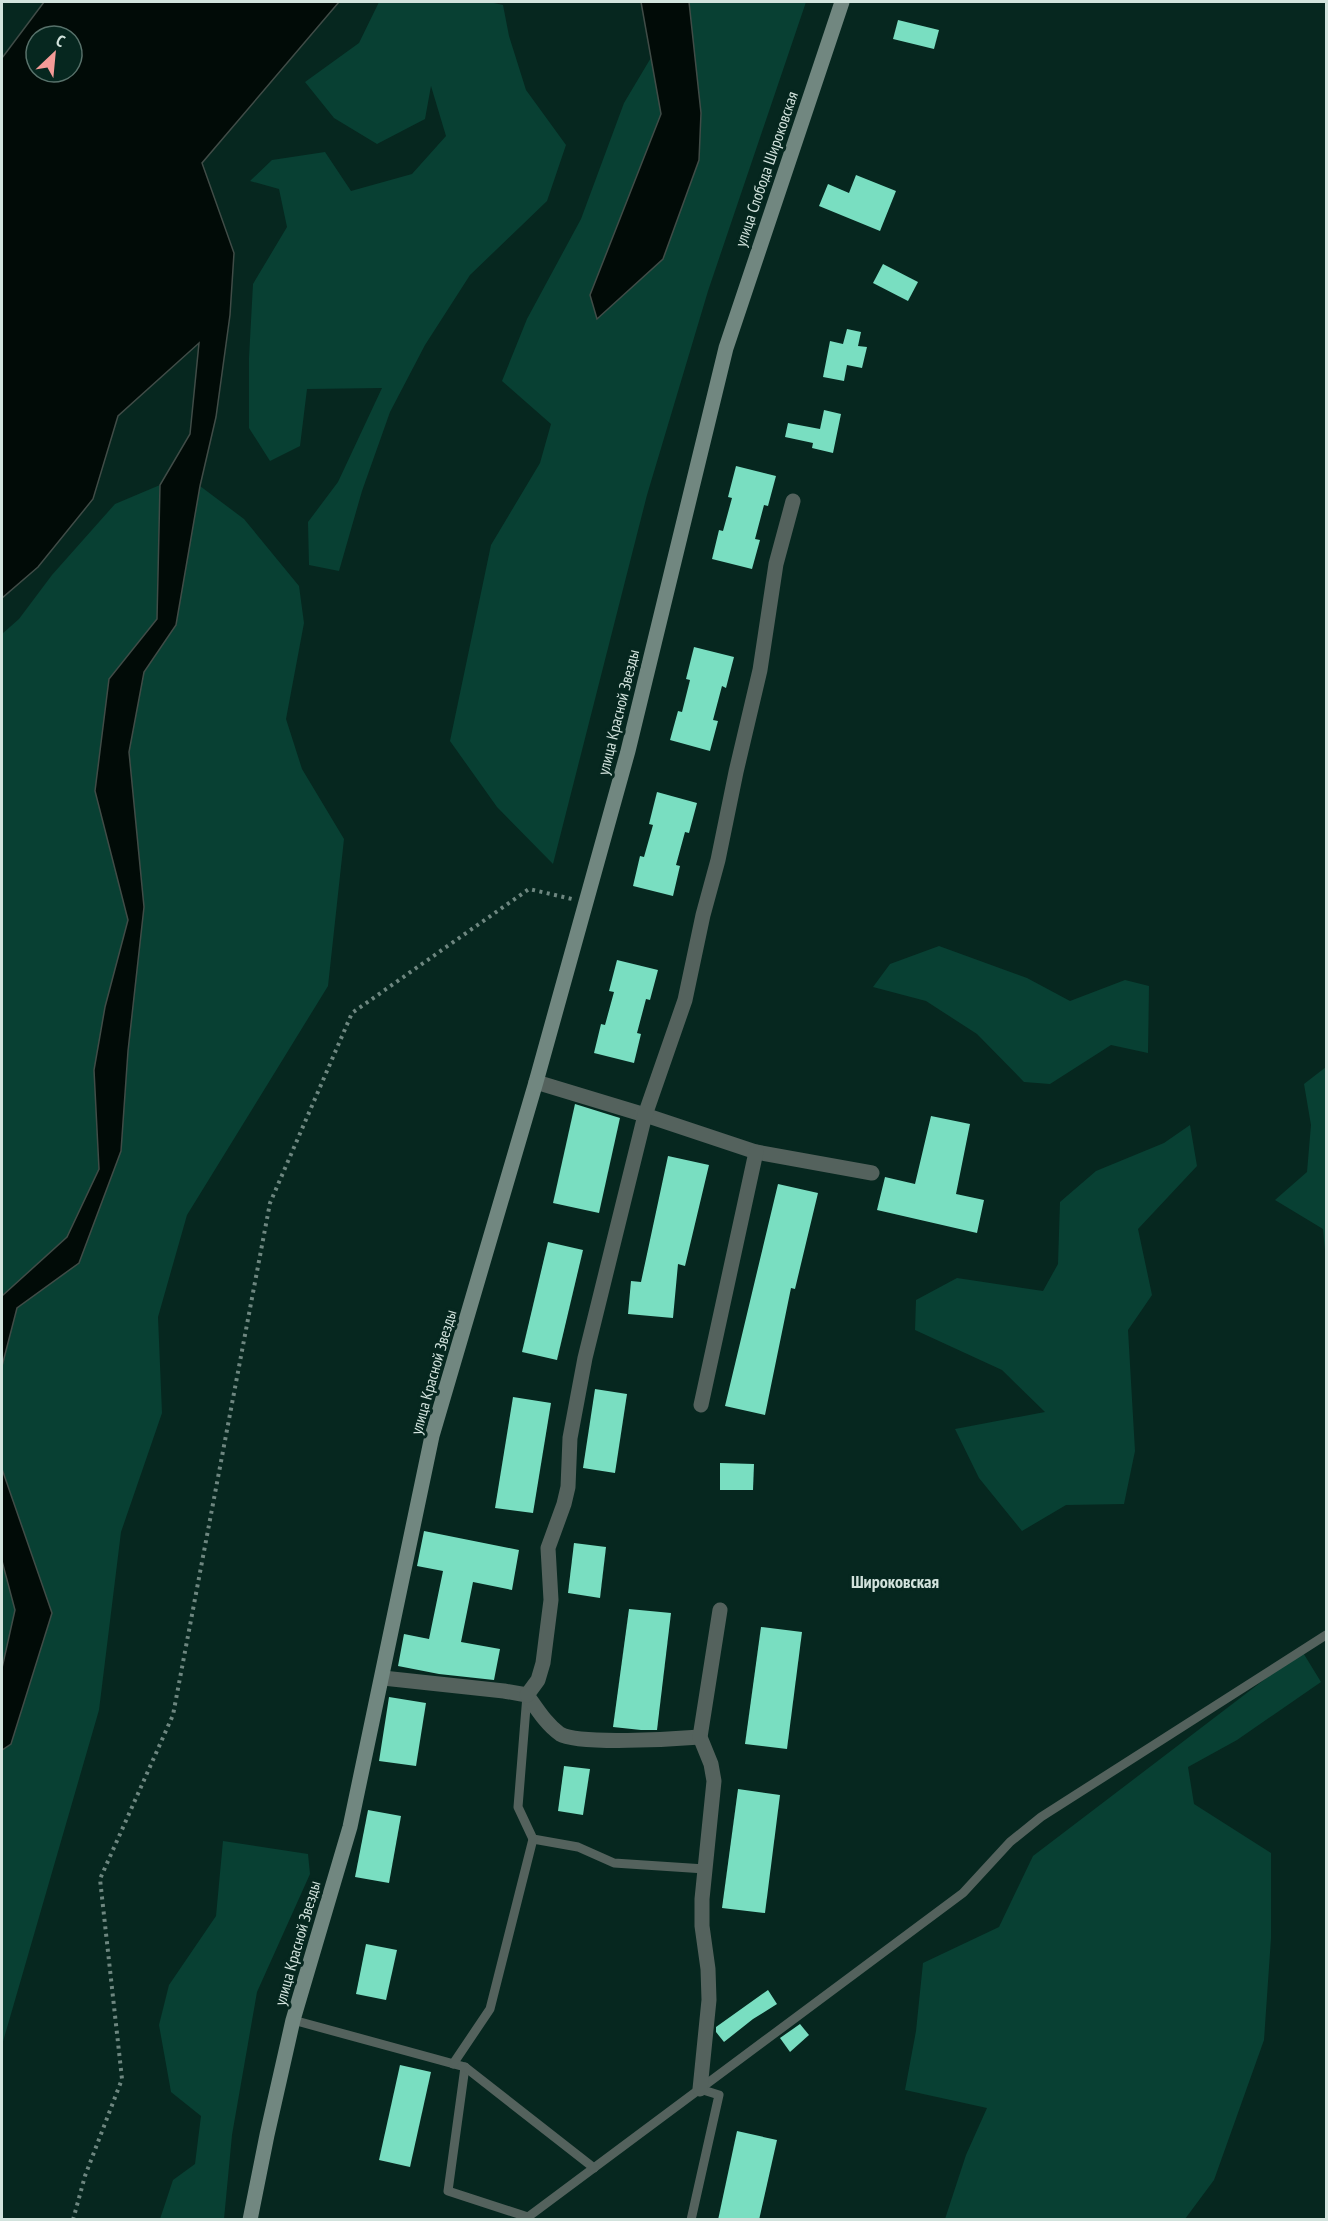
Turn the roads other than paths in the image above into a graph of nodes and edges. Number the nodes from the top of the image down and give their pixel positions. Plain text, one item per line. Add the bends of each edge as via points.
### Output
1 (842, 2) edge
2 (726, 348) joint
3 (793, 501) dead end
4 (536, 1082) junction
5 (645, 1115) junction
6 (756, 1152) junction
7 (872, 1173) dead end
8 (701, 1405) dead end
9 (720, 1610) dead end
10 (1326, 1635) edge
11 (382, 1678) junction
12 (527, 1695) junction
13 (700, 1737) junction
14 (533, 1839) junction
15 (705, 1869) junction
16 (293, 2020) junction
17 (453, 2064) junction
18 (465, 2067) junction
19 (700, 2089) junction
20 (594, 2168) junction
21 (531, 2218) edge
22 (250, 2220) edge
23 (691, 2220) edge

1 - 2 street, улица Слобода Широковская
2 - 4 street, улица Красной Звезды via 628,751
3 - 5 street via 776,564 760,670 685,1000
4 - 5 street
4 - 11 street, улица Красной Звезды via 432,1436
5 - 6 street
5 - 12 street via 585,1358 570,1438 568,1487 548,1548 551,1600 543,1663 538,1680
6 - 7 street
6 - 8 street
9 - 13 street
10 - 19 lane via 1041,1817 1010,1842 963,1893
11 - 12 street
11 - 16 street, улица Красной Звезды via 350,1827
12 - 13 street via 561,1735 576,1740
12 - 14 lane via 518,1807
13 - 15 street via 714,1781
14 - 15 lane via 579,1847 614,1863
14 - 17 lane via 490,2009
15 - 19 street via 702,1926 709,2000
16 - 17 lane
16 - 22 street, улица Красной Звезды
17 - 18 lane
18 - 20 lane
18 - 21 lane via 448,2191
19 - 20 lane
19 - 23 lane via 719,2095
20 - 21 lane

